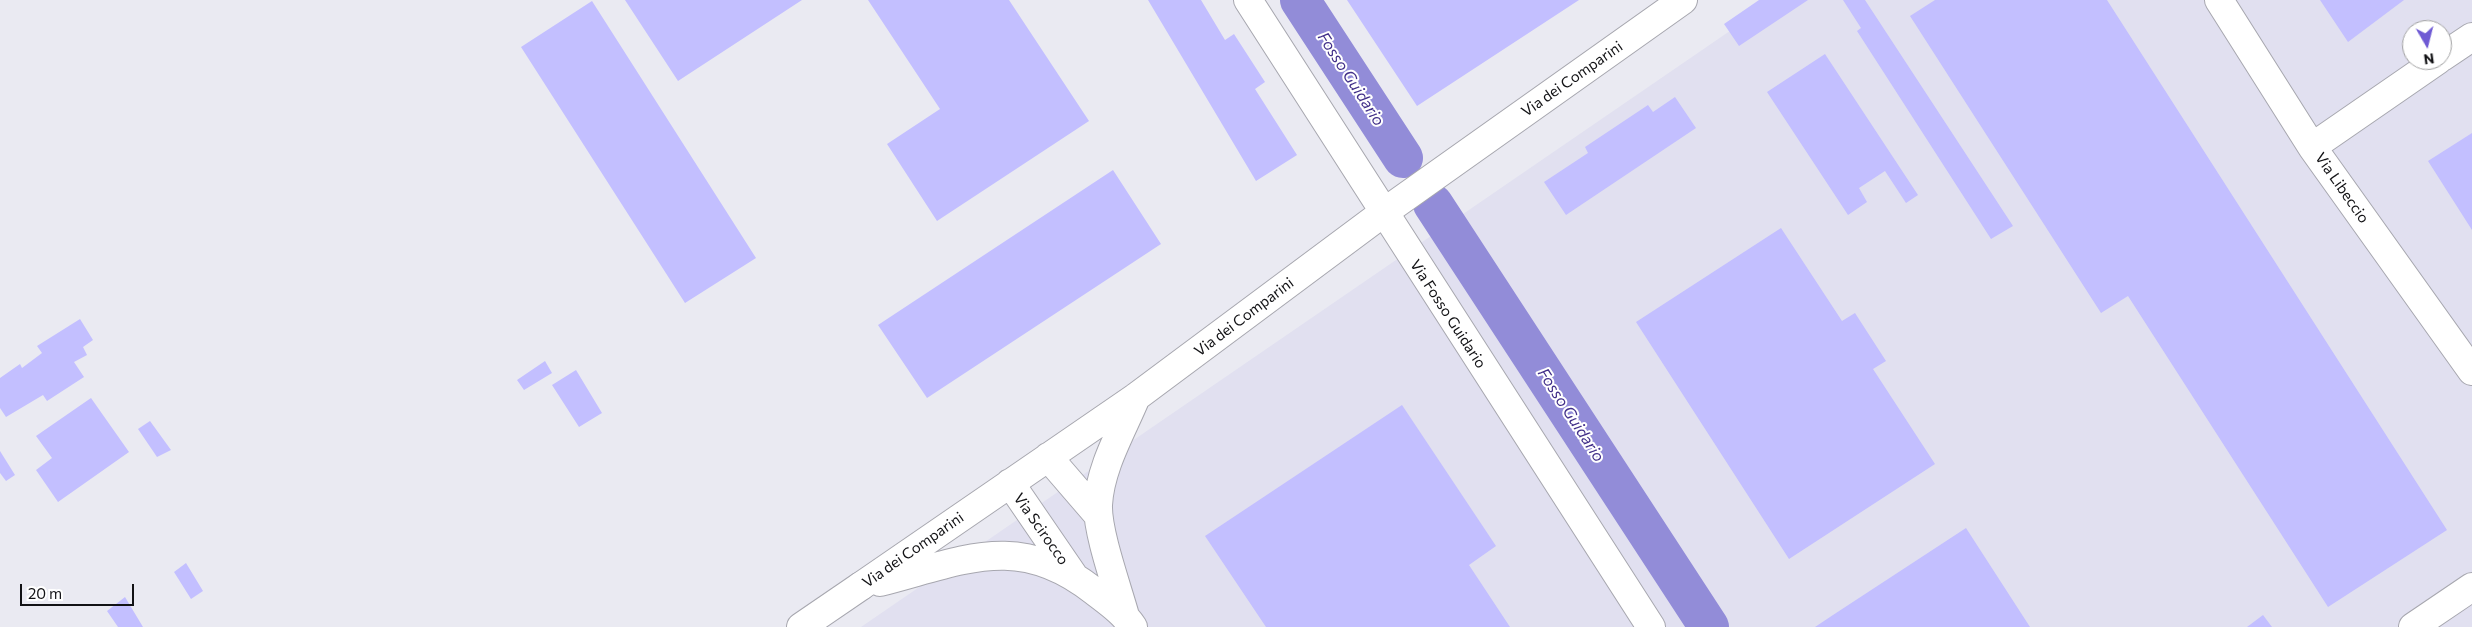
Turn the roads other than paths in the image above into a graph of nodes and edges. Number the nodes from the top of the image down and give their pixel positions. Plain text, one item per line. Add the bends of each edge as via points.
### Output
1 (1248, 0) edge
2 (1683, 0) edge
3 (2219, 0) edge
4 (2472, 37) edge
5 (2452, 50) edge
6 (2424, 70) edge
7 (2312, 147) junction
8 (1383, 213) junction
9 (2472, 371) edge
10 (1136, 397) junction
11 (1048, 457) junction
12 (1010, 483) junction
13 (1098, 515) junction
14 (1073, 574) junction
15 (861, 586) junction
16 (2472, 587) edge
17 (1129, 621) edge
18 (801, 627) edge
19 (1650, 627) edge
20 (2413, 627) edge

1 - 8 street, Via Fosso Guidario
2 - 8 street, Via dei Comparini
3 - 7 street, Via Libeccio
4 - 5 street
6 - 7 street
7 - 9 street, Via Libeccio
8 - 10 street, Via dei Comparini
8 - 19 street, Via Fosso Guidario
10 - 11 street, Via dei Comparini
10 - 13 street, Via Scirocco via 1104,475
11 - 12 street, Via dei Comparini
11 - 13 street, Via Scirocco
12 - 14 street, Via Scirocco
12 - 15 street, Via dei Comparini
13 - 17 street, Via Scirocco
14 - 15 street, Via Scirocco via 1018,555 997,555 940,565
14 - 17 street, Via Scirocco
15 - 18 street, Via dei Comparini
16 - 20 street

